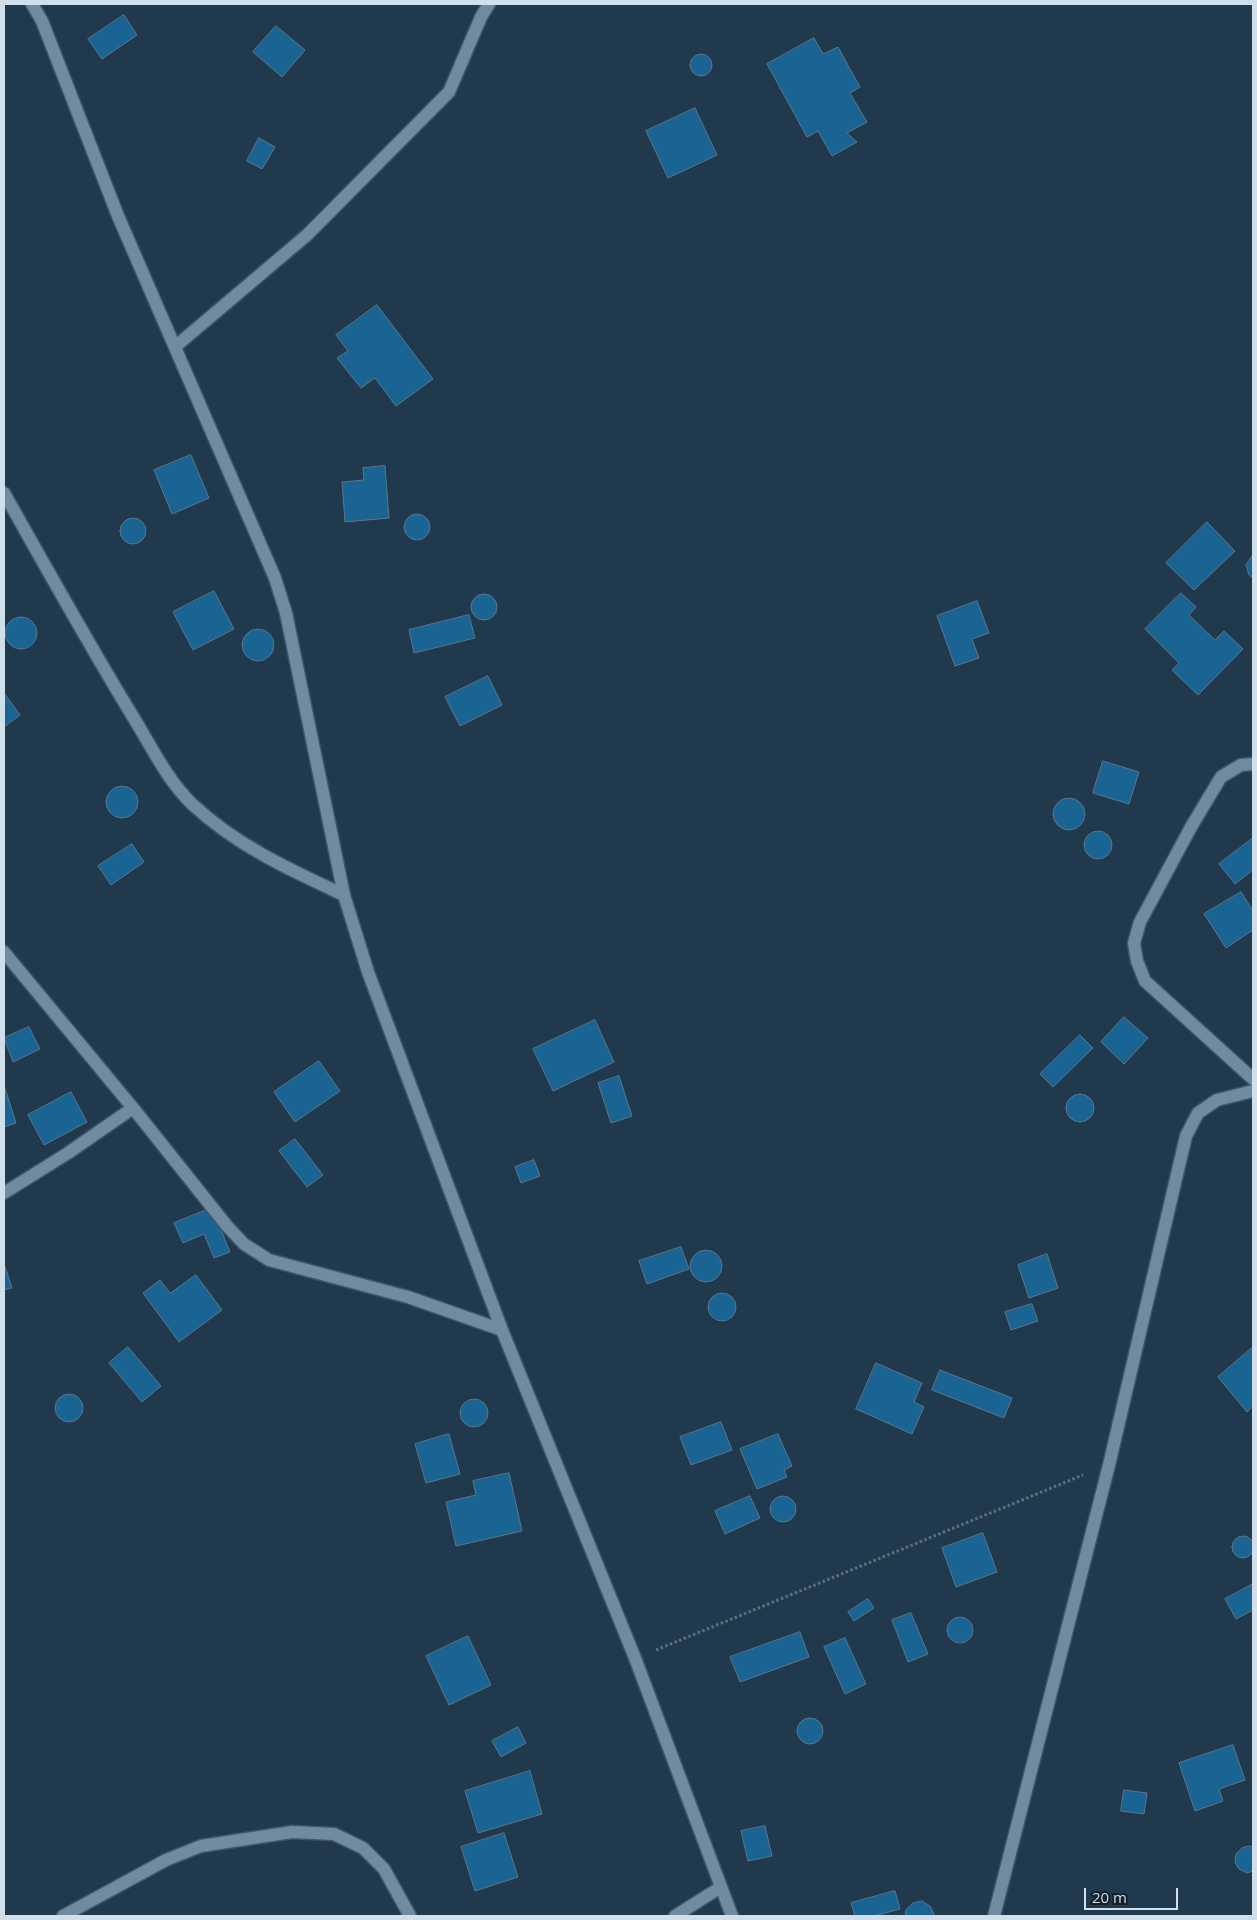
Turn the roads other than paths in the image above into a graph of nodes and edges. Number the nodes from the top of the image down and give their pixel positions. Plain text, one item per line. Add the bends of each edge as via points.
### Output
1 (32, 4) edge
2 (489, 4) edge
3 (176, 346) junction
4 (4, 493) edge
5 (1253, 764) edge
6 (344, 896) junction
7 (4, 952) edge
8 (1253, 1079) edge
9 (1253, 1091) edge
10 (133, 1108) junction
11 (4, 1193) edge
12 (502, 1330) junction
13 (721, 1887) junction
14 (63, 1916) edge
15 (410, 1916) edge
16 (675, 1916) edge
17 (732, 1916) edge
18 (994, 1916) edge

1 - 3 street via 42,21 118,216
2 - 3 street via 449,92 307,235
3 - 6 street via 262,546 286,613
4 - 6 street via 111,681 168,774 191,803 232,838
5 - 8 street via 1241,765 1221,777 1140,922 1134,943 1145,980
6 - 12 street via 368,972
7 - 10 street
9 - 18 street via 1217,1100 1198,1113 1186,1136 1108,1465
10 - 11 street
10 - 12 street via 227,1226 244,1244 269,1260 399,1294
12 - 13 street via 635,1658
13 - 16 street
13 - 17 street
14 - 15 street via 166,1860 201,1846 292,1832 334,1834 363,1848 384,1869

